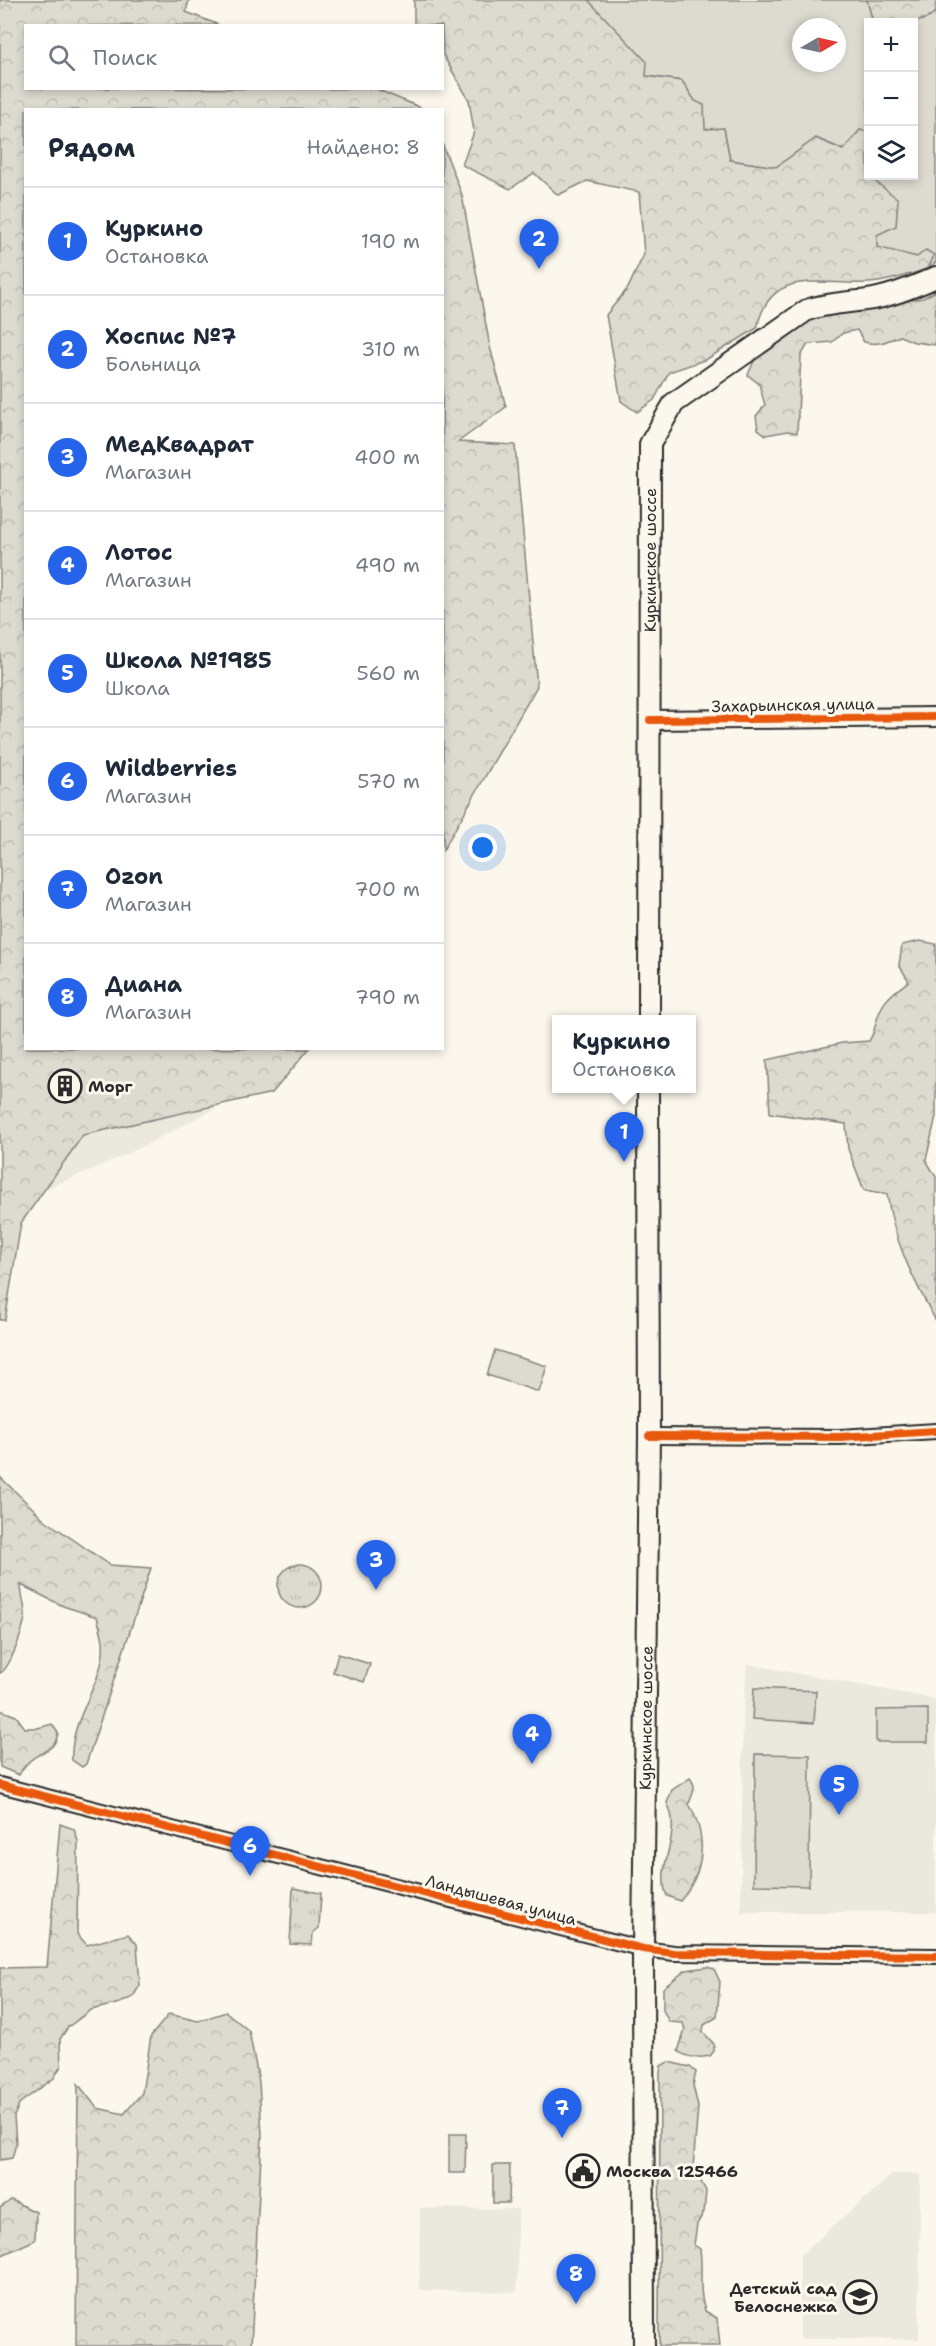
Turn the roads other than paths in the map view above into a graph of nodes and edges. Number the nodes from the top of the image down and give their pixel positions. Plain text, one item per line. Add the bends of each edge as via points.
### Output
1 (936, 277) edge
2 (936, 717) edge
3 (650, 720) junction
4 (649, 1015) edge
5 (648, 1093) edge
6 (936, 1431) edge
7 (649, 1436) junction
8 (0, 1785) edge
9 (643, 1949) junction
10 (936, 1956) edge
11 (644, 2346) edge

1 - 3 main road, Куркинское шоссе via 874,299 826,303 807,310 694,387 664,417 650,444
2 - 3 street, Захарьинская улица
3 - 4 main road, Куркинское шоссе
5 - 7 main road, Куркинское шоссе
6 - 7 street via 840,1437
7 - 9 main road, Куркинское шоссе
8 - 9 street, Ландышевая улица
9 - 10 street, Ландышевая улица via 674,1953
9 - 11 main road, Куркинское шоссе

